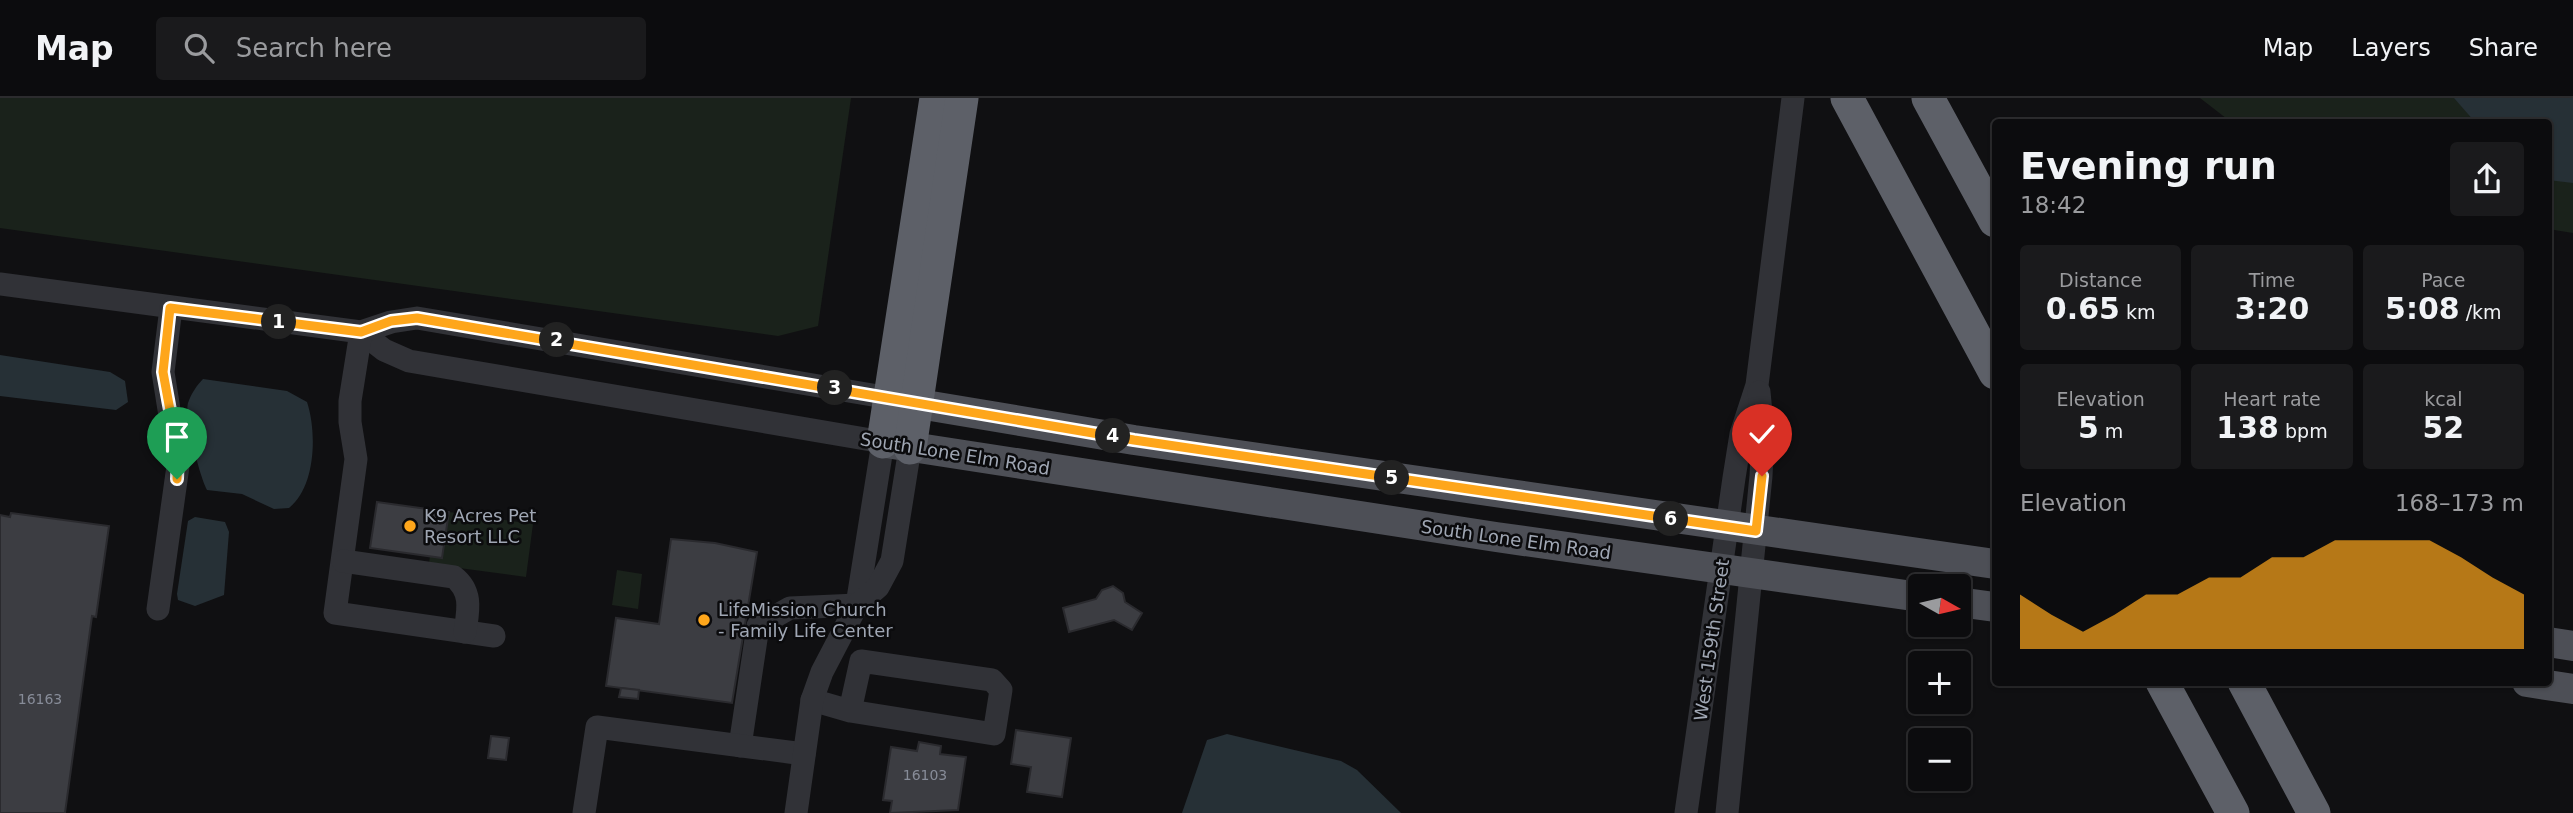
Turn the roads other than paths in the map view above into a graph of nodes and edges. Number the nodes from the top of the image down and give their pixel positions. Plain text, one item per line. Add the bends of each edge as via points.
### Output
1 (936, 98) edge
2 (962, 98) edge
3 (1793, 98) edge
4 (1847, 98) edge
5 (1928, 98) edge
6 (1992, 215) edge
7 (0, 284) edge
8 (170, 308) junction
9 (361, 332) junction
10 (1992, 367) edge
11 (905, 401) junction
12 (897, 445) junction
13 (1742, 529) junction
14 (343, 561) junction
15 (1992, 564) edge
16 (1723, 571) junction
17 (1752, 575) junction
18 (1908, 595) edge
19 (1971, 604) edge
20 (857, 605) junction
21 (1992, 607) edge
22 (158, 610) dead end
23 (465, 632) junction
24 (494, 636) dead end
25 (2552, 643) edge
26 (2573, 646) edge
27 (2164, 686) edge
28 (2246, 686) edge
29 (2552, 686) edge
30 (2573, 689) edge
31 (812, 700) junction
32 (850, 711) junction
33 (740, 746) junction
34 (804, 754) junction
35 (584, 813) edge
36 (796, 813) edge
37 (1686, 813) edge
38 (1727, 813) edge
39 (2233, 813) edge
40 (2314, 813) edge

1 - 11 highway
2 - 11 highway
3 - 13 street, West 159th Street via 1758,386 1741,434
4 - 10 highway
5 - 6 highway
7 - 8 street, South Lone Elm Road
8 - 9 street, South Lone Elm Road
8 - 22 street via 164,380 178,466
9 - 11 street via 417,318
9 - 12 street, South Lone Elm Road via 384,350 409,361
9 - 14 street via 350,401 356,459
11 - 12 highway
11 - 13 main road via 1146,442
12 - 16 main road, South Lone Elm Road
12 - 20 street via 892,561 877,587
13 - 15 main road
13 - 16 street, West 159th Street
13 - 17 street, West 159th Street
14 - 23 street via 454,577 469,602
14 - 23 street via 335,613
16 - 17 main road, South Lone Elm Road
16 - 37 street, West 159th Street
17 - 18 main road, South Lone Elm Road
17 - 38 street, West 159th Street
19 - 21 main road
20 - 31 street
20 - 33 street via 790,608 758,626
23 - 24 street
25 - 26 main road
27 - 39 highway
28 - 40 highway
29 - 30 main road
31 - 32 street
31 - 34 street
32 - 32 street via 994,734 1001,690 992,680 861,662
33 - 34 street
33 - 35 street via 597,727
34 - 36 street

